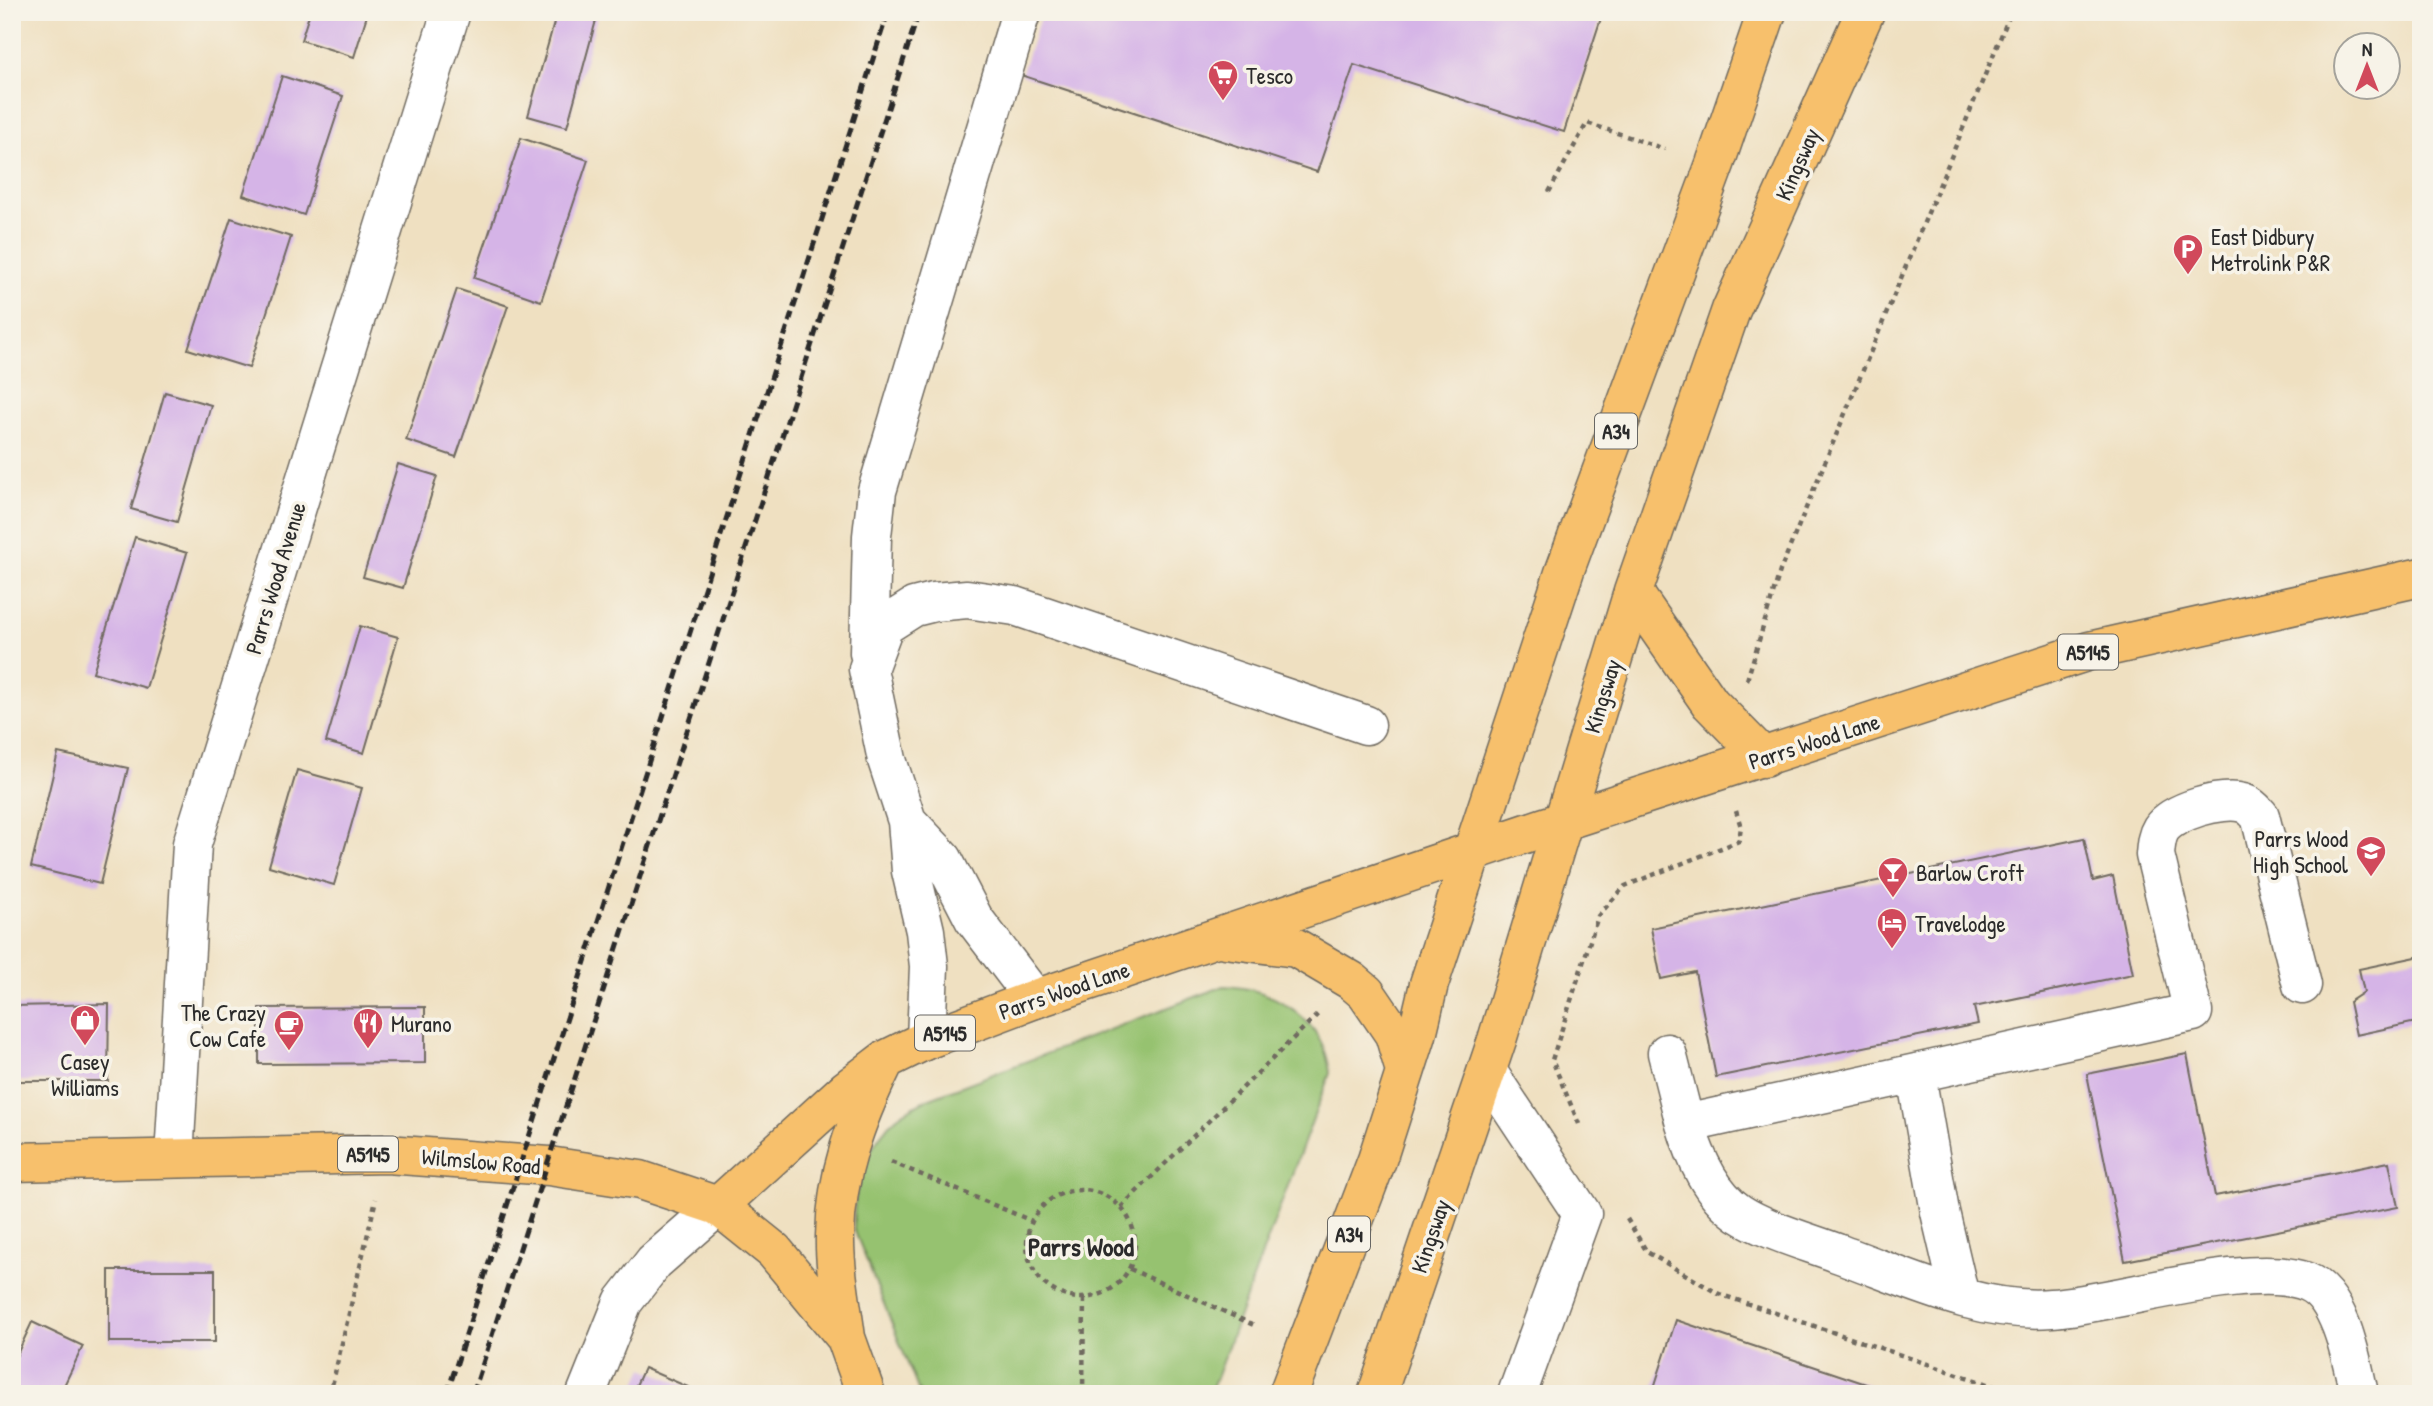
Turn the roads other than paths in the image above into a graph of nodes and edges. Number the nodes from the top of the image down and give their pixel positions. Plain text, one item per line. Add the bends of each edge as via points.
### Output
1 (451, 12) edge
2 (1021, 12) edge
3 (1767, 12) edge
4 (1865, 12) edge
5 (2421, 577) edge
6 (1633, 592) junction
7 (868, 669) junction
8 (1366, 725) dead end
9 (1764, 758) junction
10 (1566, 820) junction
11 (907, 821) junction
12 (1471, 852) junction
13 (1216, 938) junction
14 (2302, 985) dead end
15 (1035, 999) junction
16 (926, 1040) junction
17 (1667, 1053) dead end
18 (885, 1060) junction
19 (1487, 1071) junction
20 (1405, 1072) junction
21 (1916, 1075) junction
22 (1685, 1124) junction
23 (174, 1158) junction
24 (12, 1162) edge
25 (718, 1206) junction
26 (1960, 1297) junction
27 (846, 1338) junction
28 (586, 1394) edge
29 (866, 1394) edge
30 (1288, 1394) edge
31 (1377, 1394) edge
32 (1517, 1394) edge
33 (2359, 1394) edge

1 - 23 street, Parrs Wood Avenue via 192,844
2 - 7 street via 877,491
3 - 12 main road, A34 via 1565,570
4 - 6 main road, Kingsway via 1731,310
5 - 9 main road, Parrs Wood Lane / A5145 via 2089,651
6 - 9 main road via 1710,703
6 - 10 main road, Kingsway
7 - 8 street via 884,626 898,615 934,602 967,599 1015,607
7 - 11 street via 878,726
9 - 10 main road, Parrs Wood Lane / A5145
10 - 12 main road, Parrs Wood Lane / A5145
10 - 19 main road, Kingsway
11 - 15 street via 943,859 974,919
11 - 16 street via 911,871 929,966
12 - 13 main road, Parrs Wood Lane / A5145
12 - 20 main road, A34
13 - 15 main road, Parrs Wood Lane / A5145
13 - 20 main road, Parrs Wood Lane / A5145 via 1296,948 1352,981 1366,993 1394,1034
14 - 21 street via 2260,816 2247,804 2232,800 2179,812 2163,826 2155,855 2193,1012
15 - 16 main road, Parrs Wood Lane / A5145
16 - 18 main road, Parrs Wood Lane / A5145
17 - 22 street
18 - 25 main road, Parrs Wood Lane / A5145
18 - 27 main road, Wilmslow Road / A5145 via 859,1115 843,1164 835,1236
19 - 31 main road, Kingsway
19 - 32 street via 1582,1214
20 - 30 main road, A34 via 1377,1160
21 - 22 street
21 - 26 street
22 - 26 street via 1703,1171 1740,1213
23 - 24 main road, Wilmslow Road / A5145
23 - 25 main road, Wilmslow Road / A5145 via 387,1154 549,1167 640,1180
25 - 27 main road, Wilmslow Road / A5145 via 774,1251
25 - 28 street via 654,1262 623,1302
26 - 33 street via 2049,1309 2267,1275 2309,1283 2329,1303 2345,1331
27 - 29 main road, Wilmslow Road / A5145

